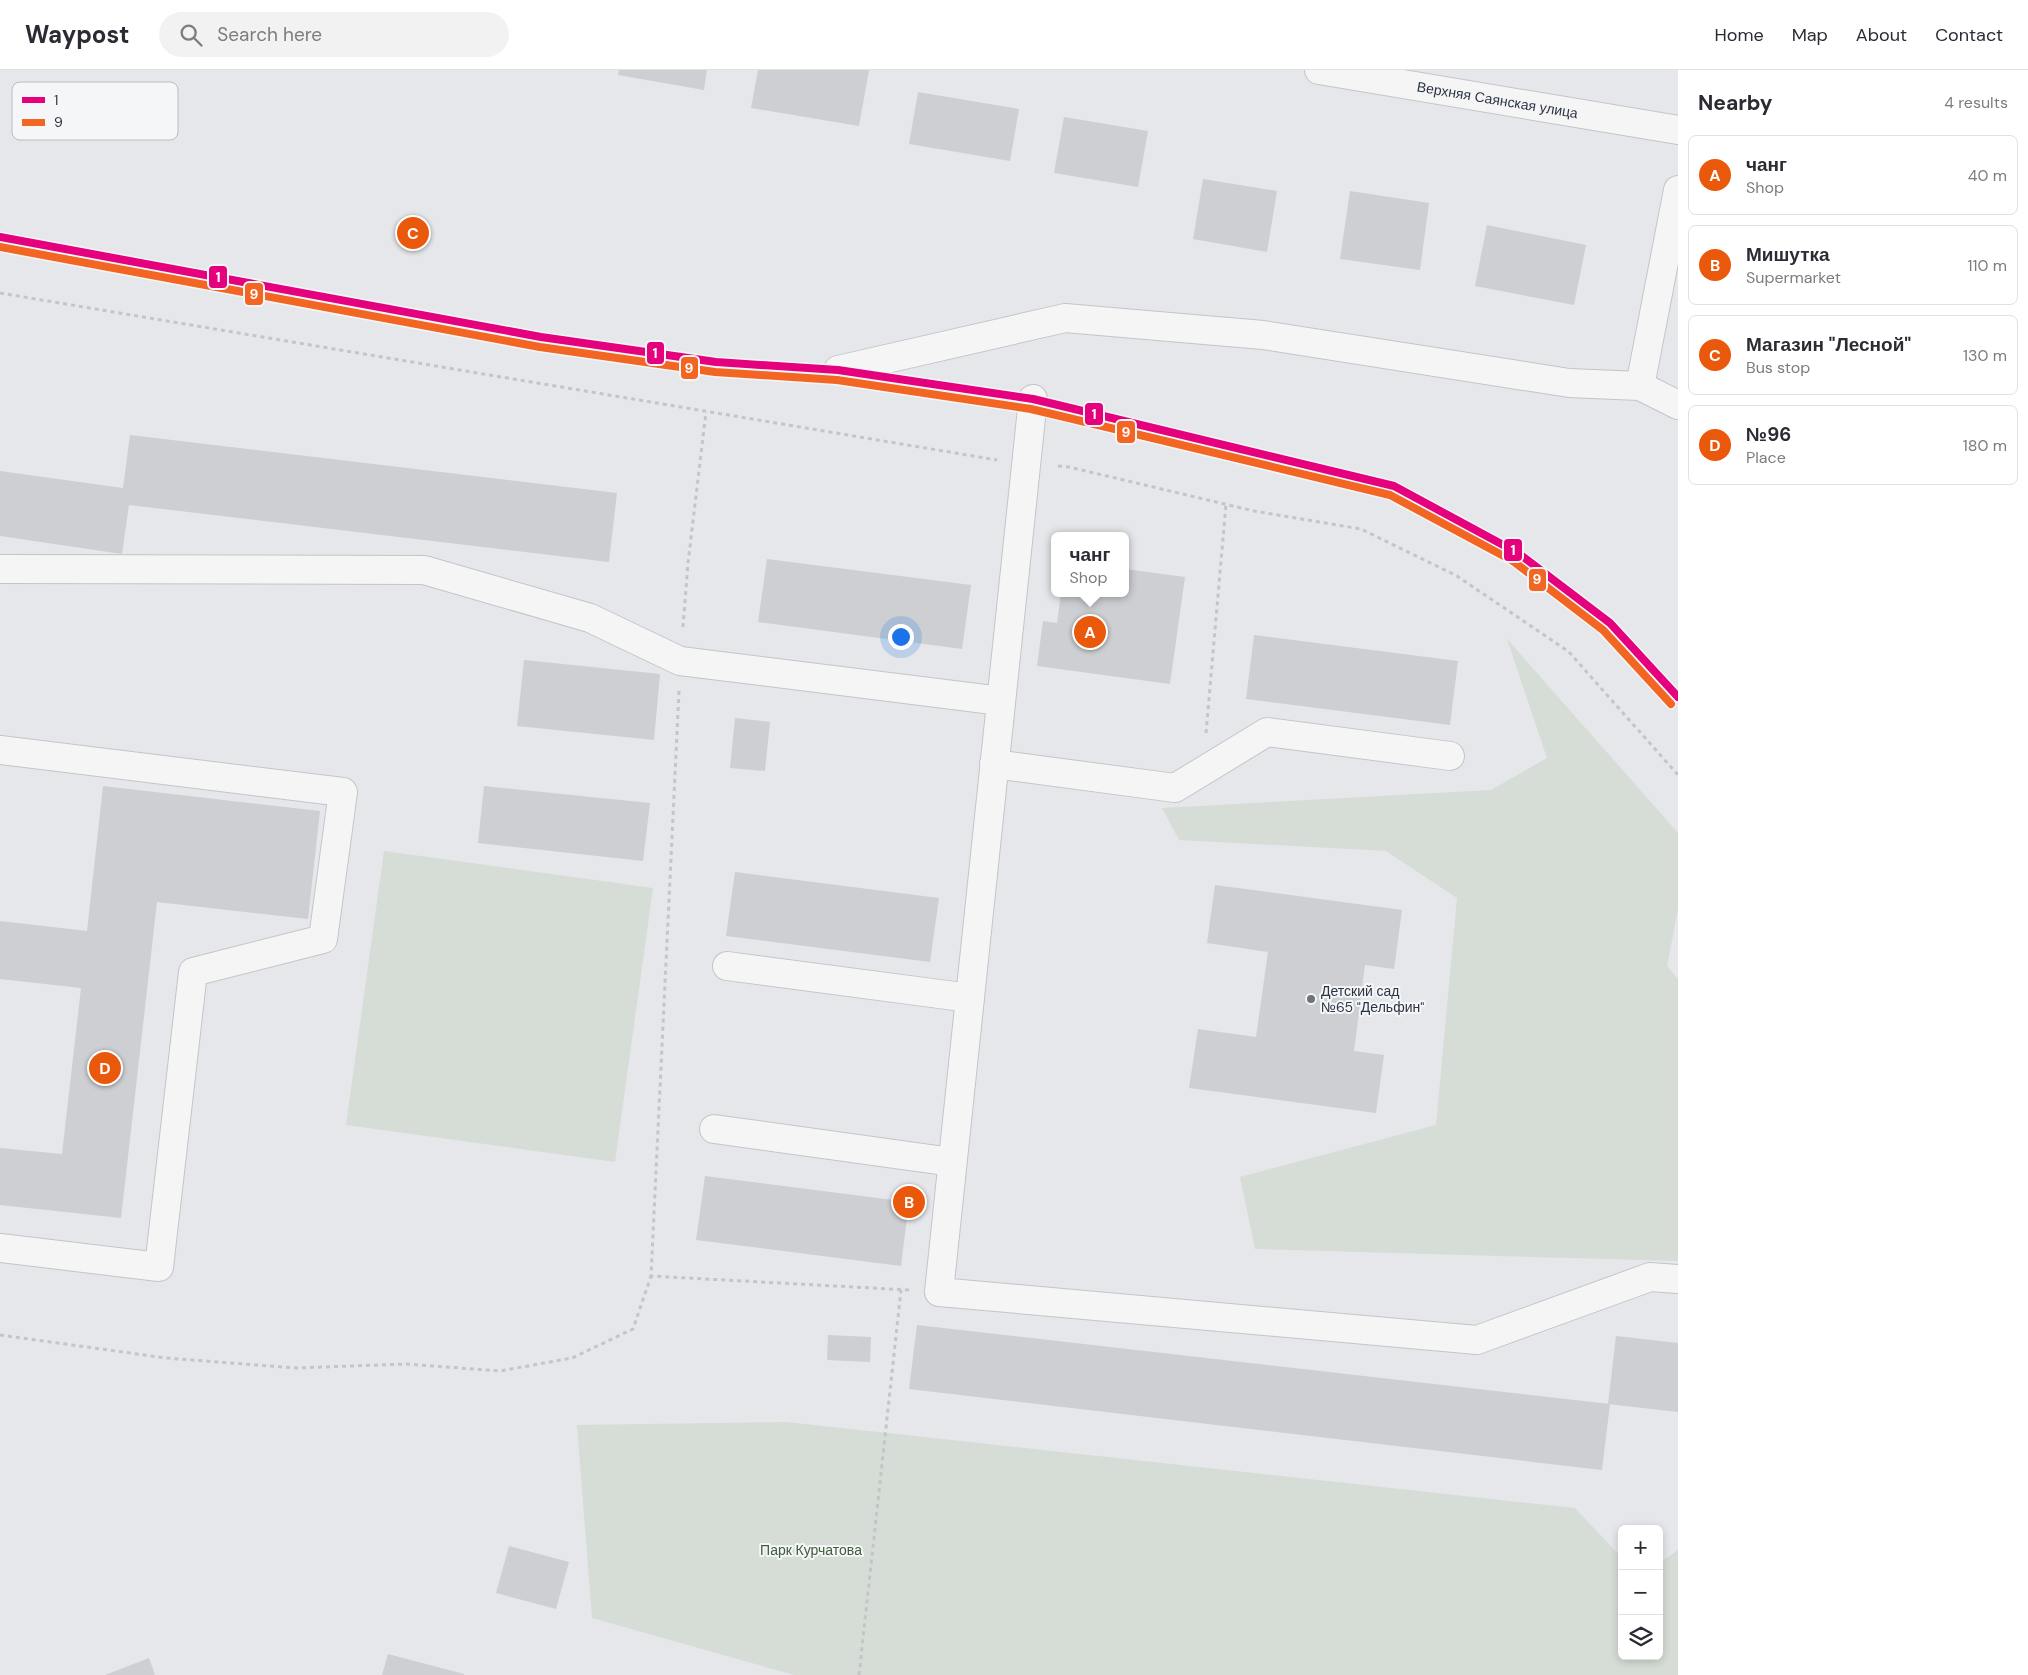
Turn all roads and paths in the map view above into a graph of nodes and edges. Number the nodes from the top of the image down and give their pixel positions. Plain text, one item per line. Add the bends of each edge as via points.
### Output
1 (1318, 70) edge
2 (1678, 130) edge
3 (1678, 190) edge
4 (0, 293) edge
5 (838, 370) dead end
6 (1640, 386) junction
7 (1033, 400) dead end
8 (1678, 406) edge
9 (706, 412) junction
10 (1026, 464) junction
11 (1226, 504) junction
12 (0, 569) edge
13 (680, 661) junction
14 (1001, 701) junction
15 (0, 750) edge
16 (1450, 756) dead end
17 (994, 764) junction
18 (1202, 771) junction
19 (1678, 775) edge
20 (727, 966) dead end
21 (970, 998) junction
22 (714, 1129) dead end
23 (952, 1162) junction
24 (0, 1248) edge
25 (651, 1276) junction
26 (1678, 1279) edge
27 (900, 1290) junction
28 (939, 1292) junction
29 (0, 1335) edge
30 (859, 1675) edge

1 - 2 street, Верхняя Саянская улица
3 - 6 street
4 - 9 path
5 - 6 street via 1065,318 1263,335 1569,383
6 - 8 street
7 - 10 street
9 - 10 path
9 - 13 path
10 - 11 path via 1069,468
10 - 14 street
11 - 18 path
11 - 19 path via 1361,529 1457,576 1569,652
12 - 13 street via 424,570 590,618
13 - 14 street
13 - 25 path
14 - 17 street
15 - 24 street via 343,792 323,939 193,972 159,1267
16 - 18 street via 1267,732
17 - 18 street via 1175,788
17 - 21 street
20 - 21 street
21 - 23 street
22 - 23 street
23 - 28 street
25 - 27 path
25 - 29 path via 633,1329 572,1358 500,1371 406,1364 296,1368 166,1358
26 - 28 street via 1650,1277 1477,1340
27 - 28 path
27 - 30 path

